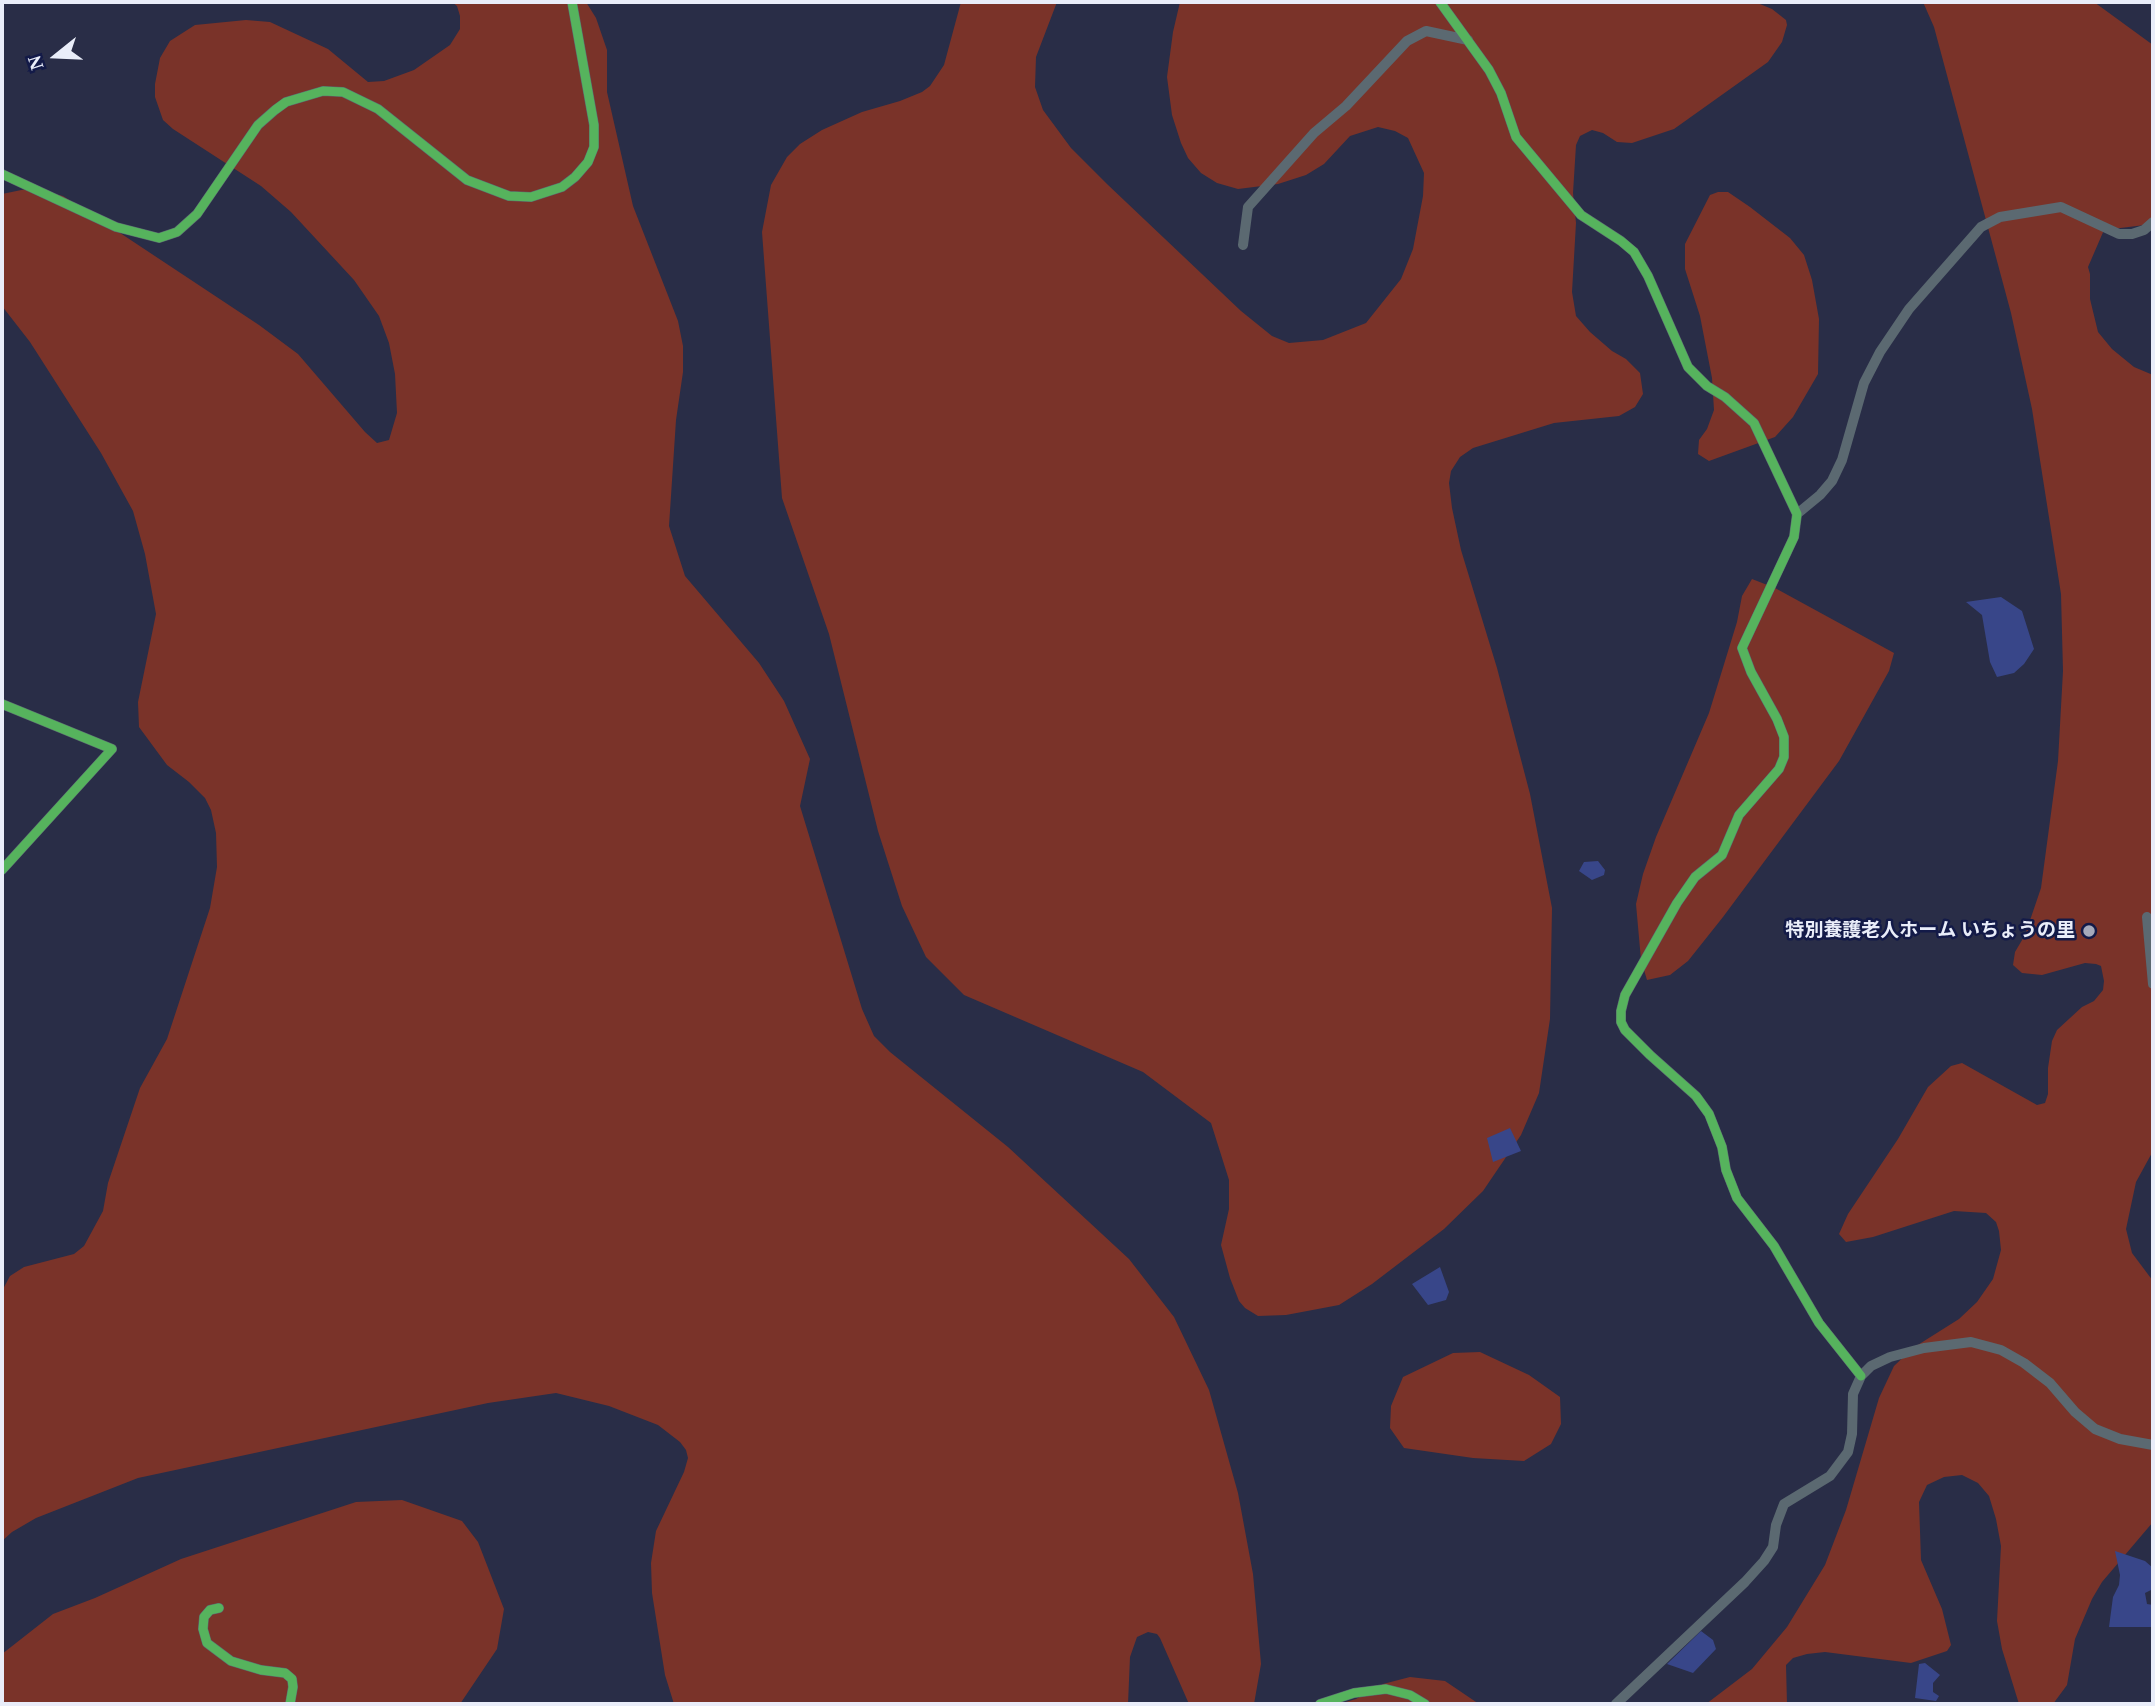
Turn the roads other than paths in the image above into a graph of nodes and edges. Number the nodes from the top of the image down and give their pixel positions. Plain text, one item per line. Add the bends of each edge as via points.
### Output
1 (572, 2) edge
2 (1440, 2) edge
3 (1468, 40) junction
4 (2, 174) edge
5 (2153, 222) edge
6 (1243, 245) dead end
7 (1797, 514) junction
8 (2, 705) edge
9 (2, 870) edge
10 (2147, 916) dead end
11 (2153, 984) edge
12 (1861, 1376) junction
13 (2153, 1445) edge
14 (219, 1608) dead end
15 (290, 1704) edge
16 (1320, 1704) edge
17 (1425, 1704) edge
18 (1616, 1704) edge

1 - 4 street via 594,147 575,177 562,187 531,197 509,196 467,180 378,109 343,92 323,91 286,102 258,125 197,214 177,232 159,238 116,227
2 - 3 street
3 - 6 street via 1426,32 1407,41 1248,207
3 - 7 street via 1501,93 1516,137 1581,215 1634,252 1688,367 1754,423
5 - 7 street via 2144,230 2119,234 2061,207 2000,217 1981,227 1909,309 1880,352 1864,383 1832,481
7 - 12 street via 1794,537 1742,648 1784,737 1784,757 1739,815 1722,855 1695,877 1677,903 1625,995 1621,1022 1709,1114 1737,1198 1774,1246 1819,1323
8 - 9 street via 112,748
10 - 11 street
12 - 13 street via 1890,1357 1971,1342 2001,1350 2024,1363 2095,1429 2120,1440
12 - 18 street via 1853,1394 1848,1452 1830,1476 1784,1504 1773,1547 1745,1582
14 - 15 street via 204,1617 207,1643 231,1661 285,1673 292,1679
16 - 17 street via 1386,1689

